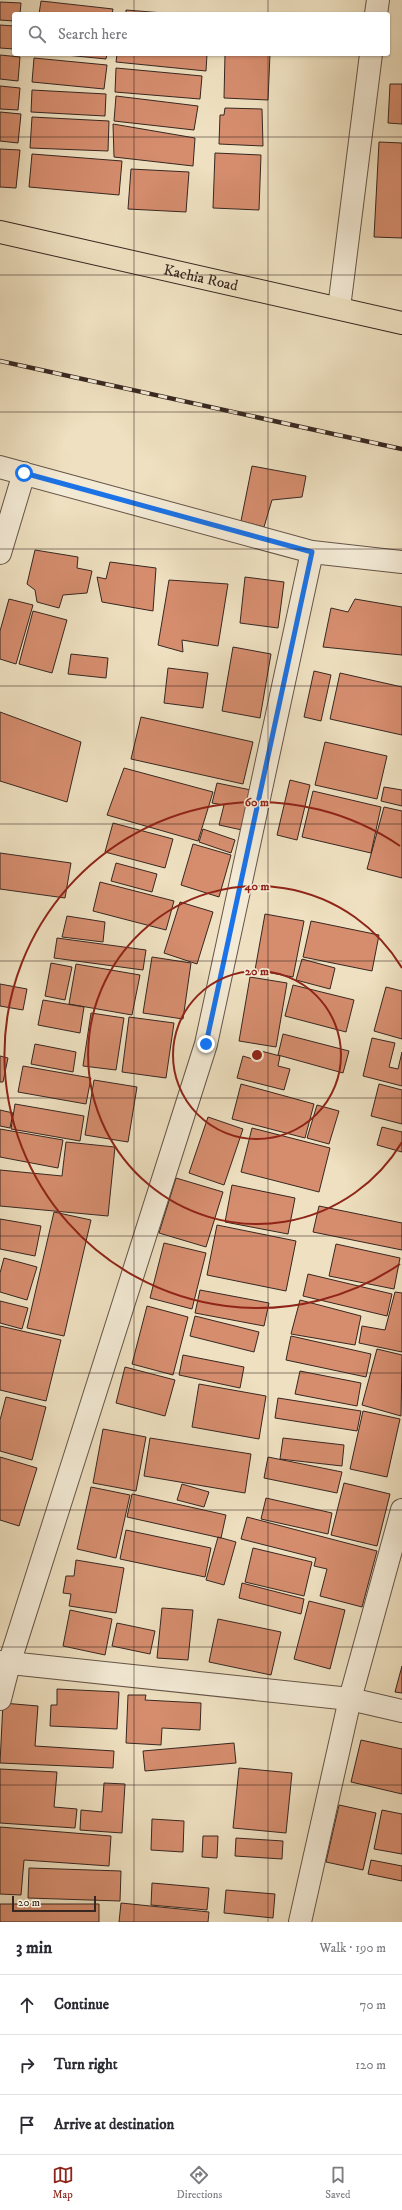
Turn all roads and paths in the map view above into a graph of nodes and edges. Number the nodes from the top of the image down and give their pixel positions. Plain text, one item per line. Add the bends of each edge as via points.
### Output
1 (378, 0) edge
2 (376, 12) edge
3 (371, 56) edge
4 (0, 232) edge
5 (339, 308) junction
6 (402, 323) edge
7 (0, 467) edge
8 (24, 473) junction
9 (312, 552) junction
10 (0, 554) edge
11 (402, 562) edge
12 (402, 1510) edge
13 (4, 1663) edge
14 (0, 1699) edge
15 (350, 1699) junction
16 (402, 1711) edge
17 (300, 1922) edge

1 - 2 street
3 - 5 street
4 - 5 main road, Kachia Road
5 - 6 main road, Kachia Road
7 - 8 street
8 - 9 street
8 - 10 street
9 - 11 street
9 - 13 street via 206,1044
12 - 15 street
13 - 14 street
13 - 15 street
15 - 16 street
15 - 17 street

